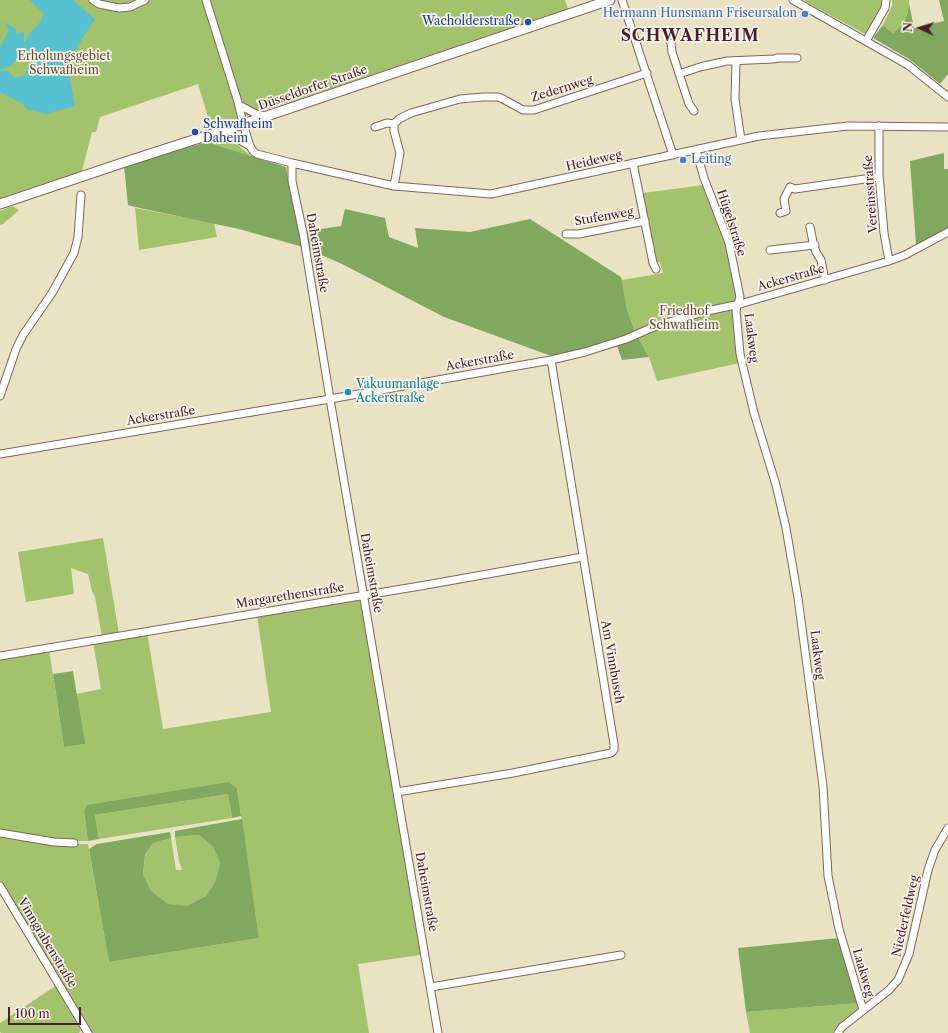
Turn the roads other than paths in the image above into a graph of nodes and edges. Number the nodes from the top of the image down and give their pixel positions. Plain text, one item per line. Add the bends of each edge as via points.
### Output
1 (93, 0) edge
2 (145, 0) edge
3 (206, 0) edge
4 (610, 0) edge
5 (622, 0) edge
6 (793, 0) edge
7 (886, 0) edge
8 (866, 41) junction
9 (671, 43) dead end
10 (797, 58) dead end
11 (736, 61) junction
12 (647, 73) junction
13 (679, 74) junction
14 (948, 97) edge
15 (239, 105) junction
16 (694, 111) dead end
17 (266, 116) junction
18 (243, 124) junction
19 (394, 124) junction
20 (879, 126) junction
21 (375, 127) dead end
22 (948, 127) edge
23 (220, 132) junction
24 (741, 140) junction
25 (250, 146) junction
26 (696, 150) junction
27 (674, 155) junction
28 (292, 163) junction
29 (633, 163) junction
30 (880, 177) junction
31 (394, 186) junction
32 (81, 195) dead end
33 (0, 204) edge
34 (780, 214) dead end
35 (645, 221) junction
36 (810, 227) dead end
37 (948, 232) edge
38 (566, 234) dead end
39 (815, 245) junction
40 (770, 250) dead end
41 (889, 261) junction
42 (656, 269) dead end
43 (825, 280) junction
44 (738, 304) junction
45 (551, 360) junction
46 (0, 396) edge
47 (330, 399) junction
48 (0, 454) edge
49 (583, 557) junction
50 (364, 595) junction
51 (0, 656) edge
52 (397, 792) junction
53 (948, 828) edge
54 (0, 833) edge
55 (74, 843) dead end
56 (0, 886) edge
57 (621, 955) dead end
58 (430, 987) junction
59 (863, 1010) junction
60 (88, 1033) edge
61 (438, 1033) edge
62 (838, 1033) edge

1 - 2 street via 99,4 119,8 130,7
3 - 15 street
4 - 17 main road, Düsseldorfer Straße
5 - 12 street
6 - 8 street
7 - 8 street via 885,8
8 - 14 street via 908,65
9 - 13 street
10 - 11 street
11 - 13 street via 710,64
11 - 24 street via 735,99
12 - 19 street, Zedernweg via 534,110 523,110 498,97 460,99 412,113
12 - 27 street
13 - 16 street via 689,104
15 - 17 street
15 - 18 street
17 - 18 main road, Düsseldorfer Straße
18 - 23 main road, Düsseldorfer Straße
18 - 25 street
19 - 21 street, Zedernweg via 387,123
19 - 31 street via 400,153
20 - 22 street, Heideweg
20 - 24 street, Heideweg via 836,127
20 - 30 street, Vereinsstraße
23 - 25 street, Heideweg
23 - 33 main road, Düsseldorfer Straße
24 - 26 street, Heideweg
25 - 28 street, Heideweg via 257,154
26 - 27 street, Heideweg
26 - 44 street, Hügelstraße via 729,243 740,297
27 - 29 street, Heideweg
28 - 31 street, Heideweg
28 - 47 street, Daheimstraße via 292,181
29 - 31 street, Heideweg via 491,194
29 - 35 street, Stufenweg
30 - 34 street via 795,189 790,187 784,199 786,212
30 - 41 street, Vereinsstraße
32 - 46 street via 78,237 74,253 52,293 19,342
35 - 38 street, Stufenweg via 579,234
35 - 42 street, Stufenweg
36 - 39 street
37 - 41 street, Ackerstraße
39 - 40 street
39 - 43 street
41 - 43 street, Ackerstraße
43 - 44 street, Ackerstraße
44 - 45 street, Ackerstraße via 656,326 611,344
44 - 59 street, Laakweg via 736,310 740,354 754,413 776,484 798,598 823,786 828,876 839,929
45 - 47 street, Ackerstraße
45 - 49 street, Am Vinnbusch
47 - 48 street, Ackerstraße
47 - 50 street, Daheimstraße
49 - 50 street, Margarethenstraße
49 - 52 street, Am Vinnbusch via 614,750 610,753 513,773
50 - 51 street, Margarethenstraße
50 - 52 street, Daheimstraße
52 - 58 street, Daheimstraße
53 - 59 street, Niederfeldweg via 935,850 928,870 910,954 904,968 889,990
54 - 55 street
56 - 60 street, Vinngrabenstraße
57 - 58 street
58 - 61 street, Daheimstraße
59 - 62 street, Niederfeldweg

